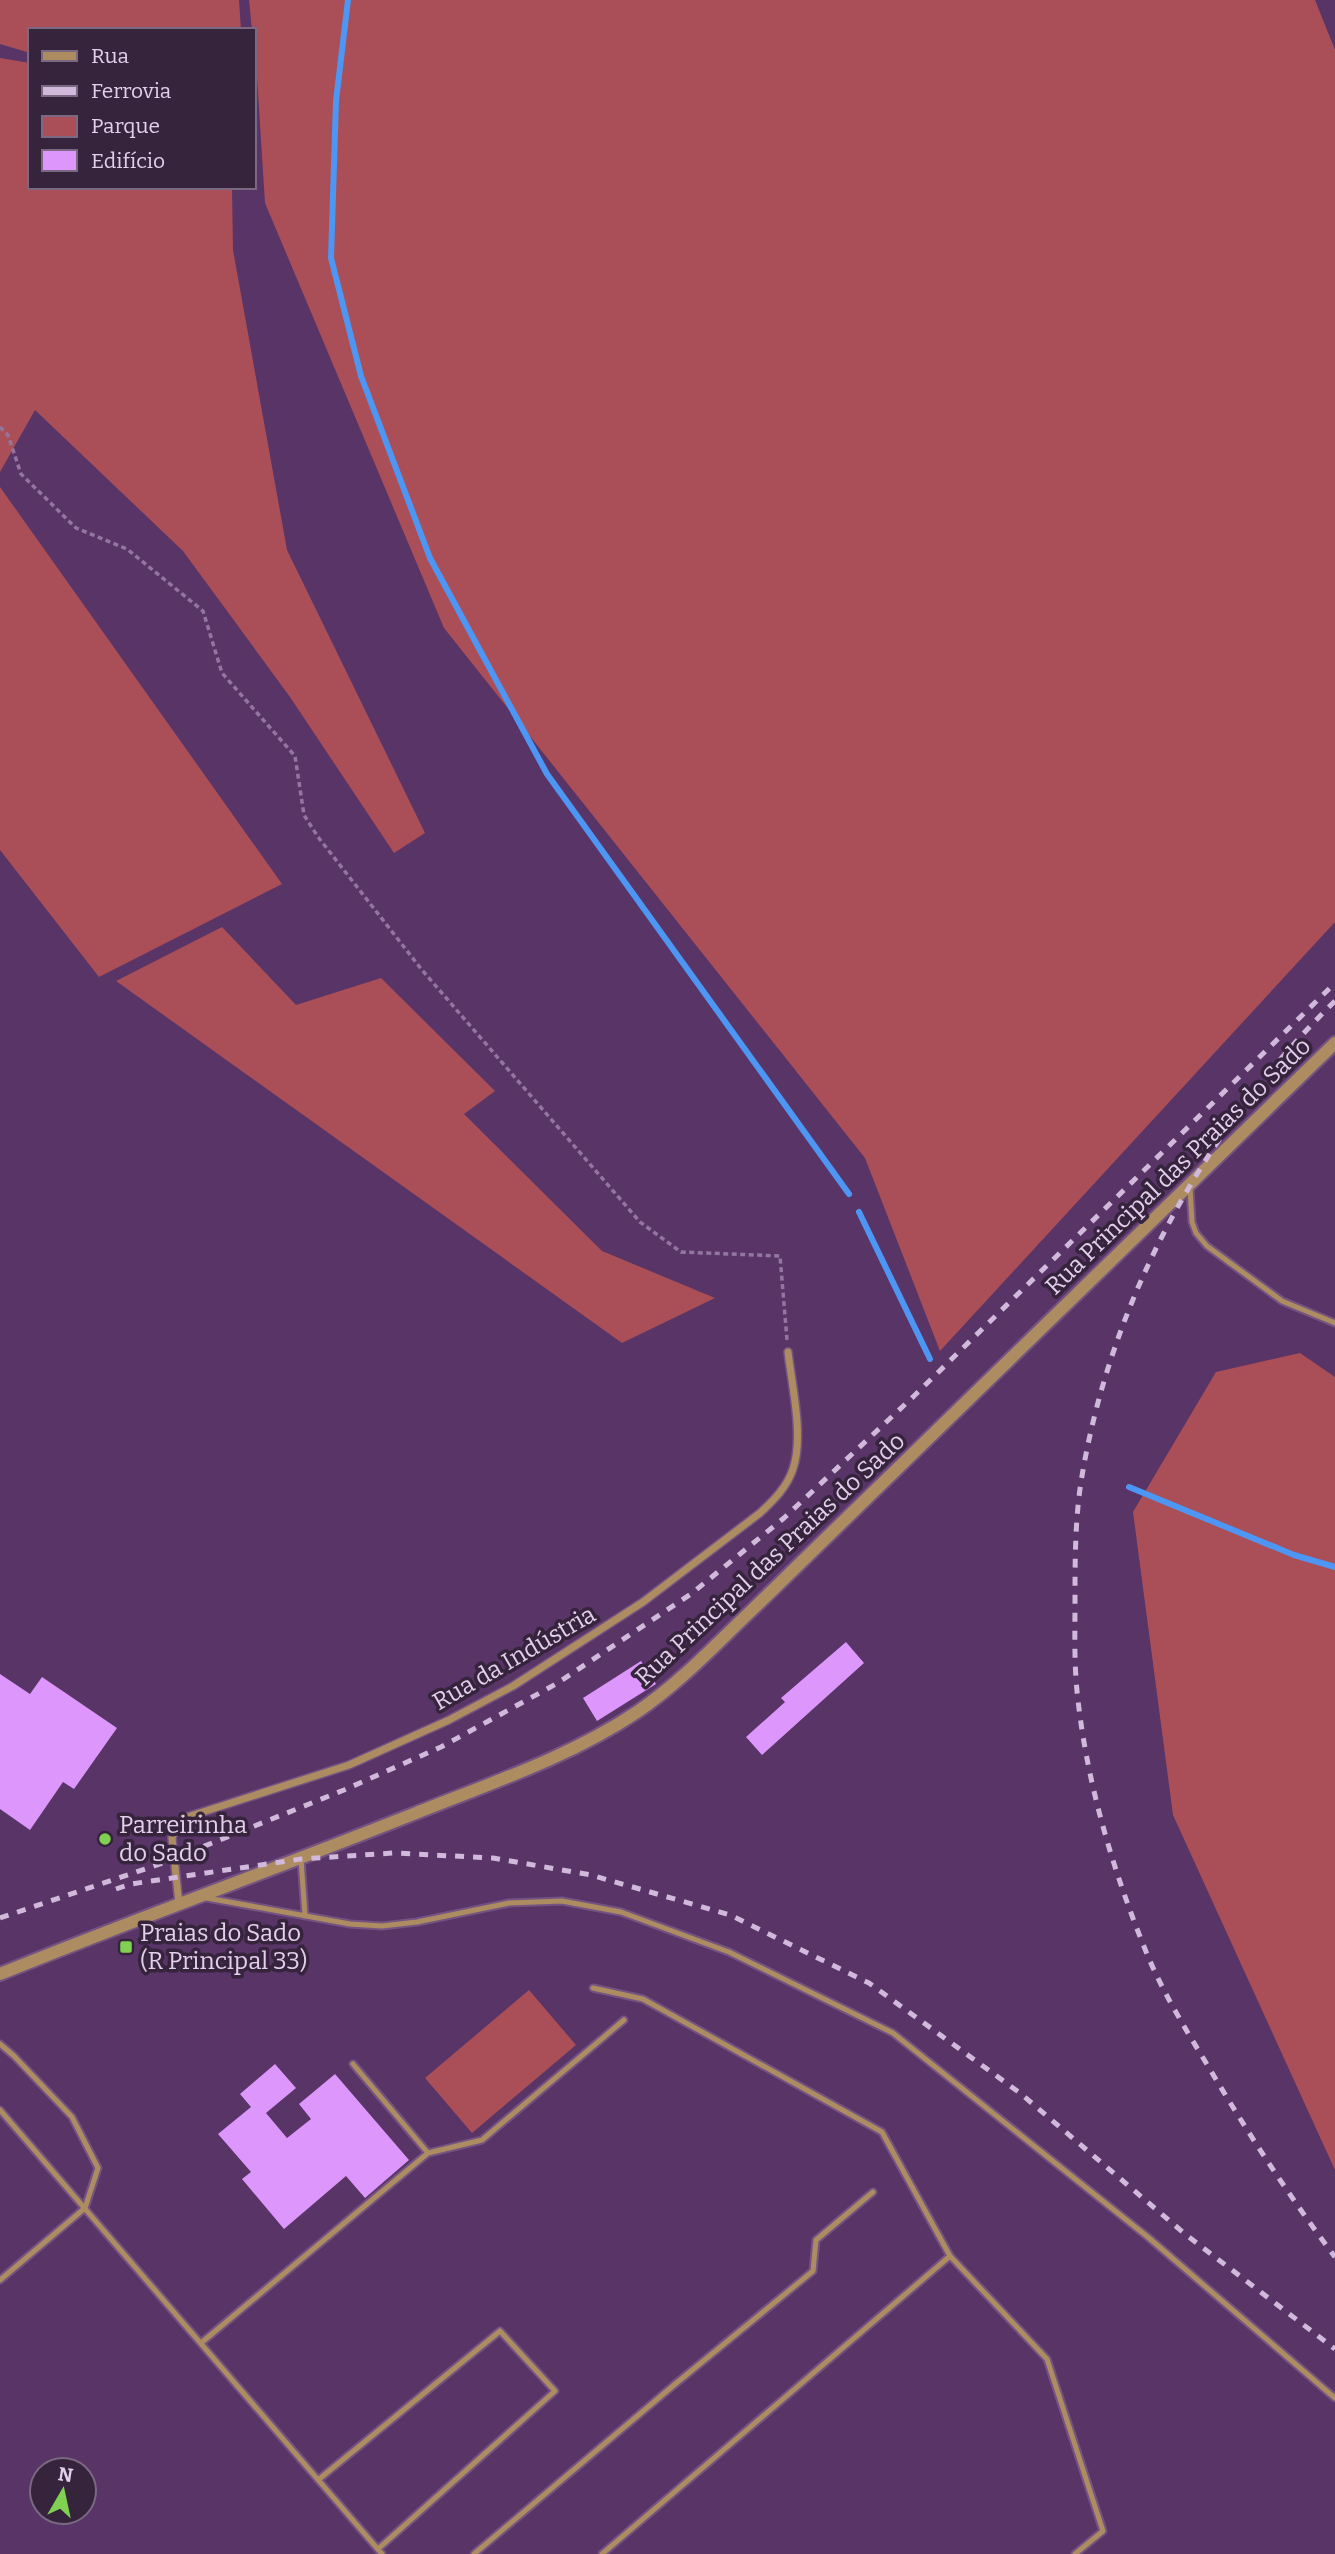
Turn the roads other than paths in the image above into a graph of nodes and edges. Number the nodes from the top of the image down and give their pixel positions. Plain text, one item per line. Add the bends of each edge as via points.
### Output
1 (1335, 1043) edge
2 (1190, 1185) junction
3 (1335, 1322) edge
4 (788, 1353) road end
5 (301, 1859) junction
6 (200, 1896) junction
7 (179, 1904) junction
8 (305, 1915) junction
9 (0, 1974) edge
10 (593, 1987) dead end
11 (624, 2020) dead end
12 (0, 2044) edge
13 (353, 2064) dead end
14 (0, 2109) edge
15 (428, 2153) junction
16 (873, 2192) dead end
17 (85, 2208) junction
18 (950, 2256) junction
19 (0, 2280) edge
20 (201, 2343) junction
21 (1335, 2398) edge
22 (318, 2480) junction
23 (380, 2552) edge
24 (474, 2554) edge
25 (603, 2554) edge
26 (1076, 2554) edge

1 - 2 street, Rua Principal das Praias do Sado
2 - 3 lane via 1192,1222 1208,1246 1282,1301
2 - 5 street, Rua Principal das Praias do Sado via 659,1696 617,1725 538,1765
4 - 7 street, Rua da Indústria via 797,1432 794,1468 778,1497 643,1602 513,1686 349,1765 184,1818 172,1838
5 - 6 street, Rua Principal das Praias do Sado
5 - 8 lane
6 - 7 street, Rua Principal das Praias do Sado
6 - 8 lane
7 - 9 street, Rua Principal das Praias do Sado
8 - 21 lane via 382,1926 509,1903 562,1901 621,1912 729,1952 893,2034 1149,2238
10 - 18 lane via 643,1999 882,2133
11 - 15 lane via 482,2140
12 - 17 lane via 72,2117 98,2168
13 - 15 lane
14 - 17 lane
15 - 20 lane
16 - 24 lane via 816,2240 813,2271
17 - 19 lane
17 - 20 lane
18 - 25 lane
18 - 26 lane via 1046,2359 1103,2531
20 - 22 lane
22 - 23 lane
22 - 23 lane via 500,2331 555,2391

